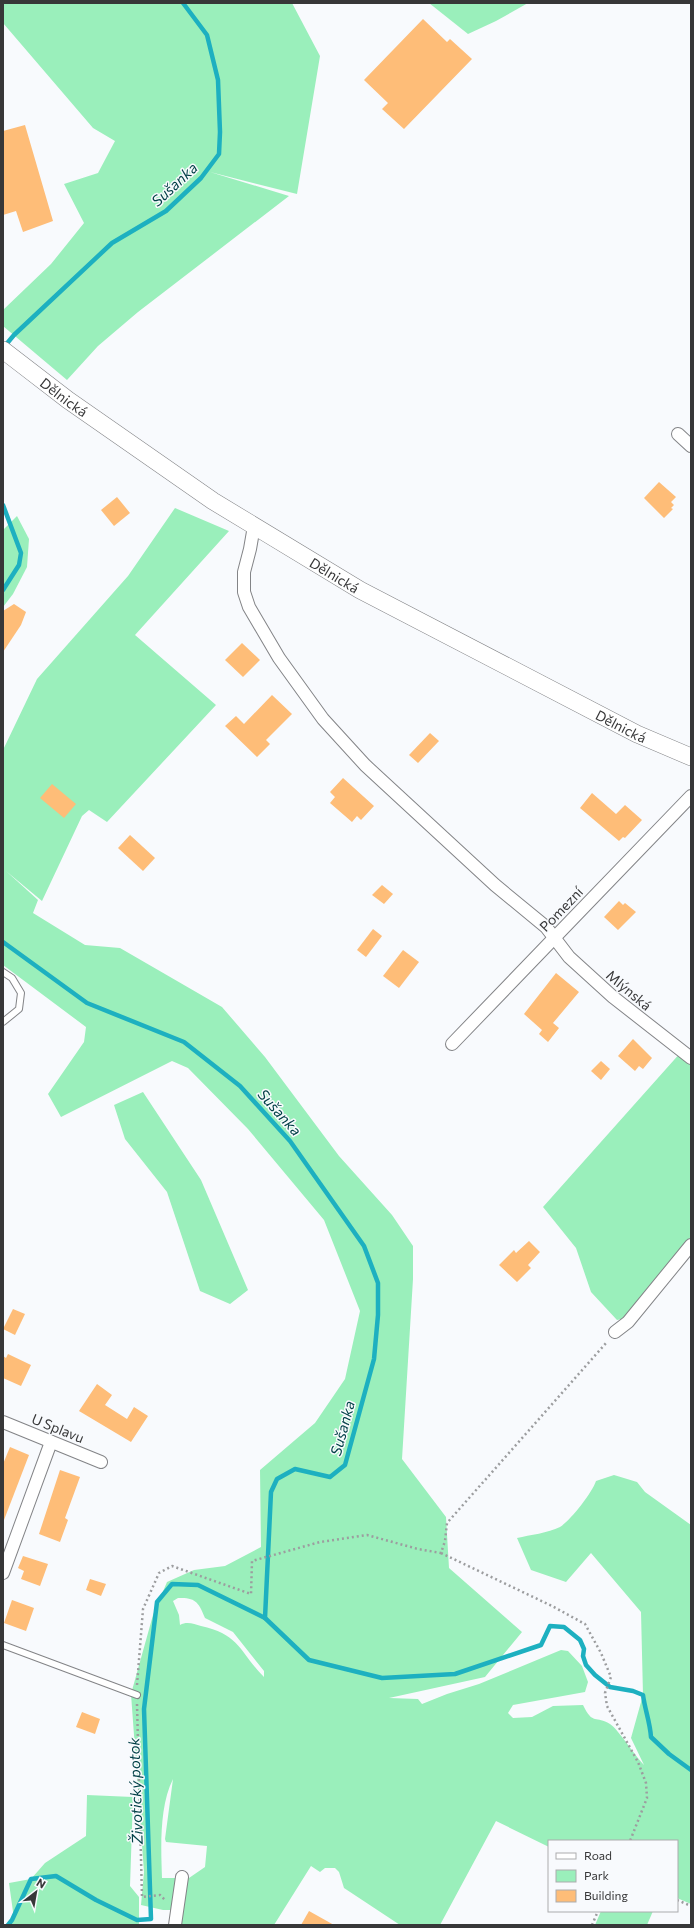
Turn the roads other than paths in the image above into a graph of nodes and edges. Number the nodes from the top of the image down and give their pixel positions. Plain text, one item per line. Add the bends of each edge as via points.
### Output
1 (3, 350) edge
2 (678, 434) dead end
3 (691, 446) edge
4 (254, 526) junction
5 (691, 757) edge
6 (691, 796) edge
7 (555, 938) junction
8 (3, 972) edge
9 (3, 1022) edge
10 (452, 1044) dead end
11 (691, 1058) edge
12 (691, 1245) edge
13 (615, 1332) road end
14 (3, 1422) edge
15 (51, 1442) junction
16 (101, 1462) dead end
17 (3, 1573) edge
18 (3, 1645) edge
19 (137, 1695) road end
20 (182, 1877) dead end
21 (175, 1925) edge

1 - 4 main road, Dělnická via 207,497
2 - 3 street
4 - 5 main road, Dělnická via 360,590 637,734
4 - 7 street, Mlýnská via 244,572 244,592 279,658 323,719 365,765
6 - 7 street, Pomezní
7 - 10 street, Pomezní
7 - 11 street, Mlýnská via 569,957 614,997
8 - 9 lane via 12,978 21,993 19,1010
12 - 13 street via 628,1322
14 - 15 street, U Splavu
15 - 16 street, U Splavu
15 - 17 street
18 - 19 lane
20 - 21 street

